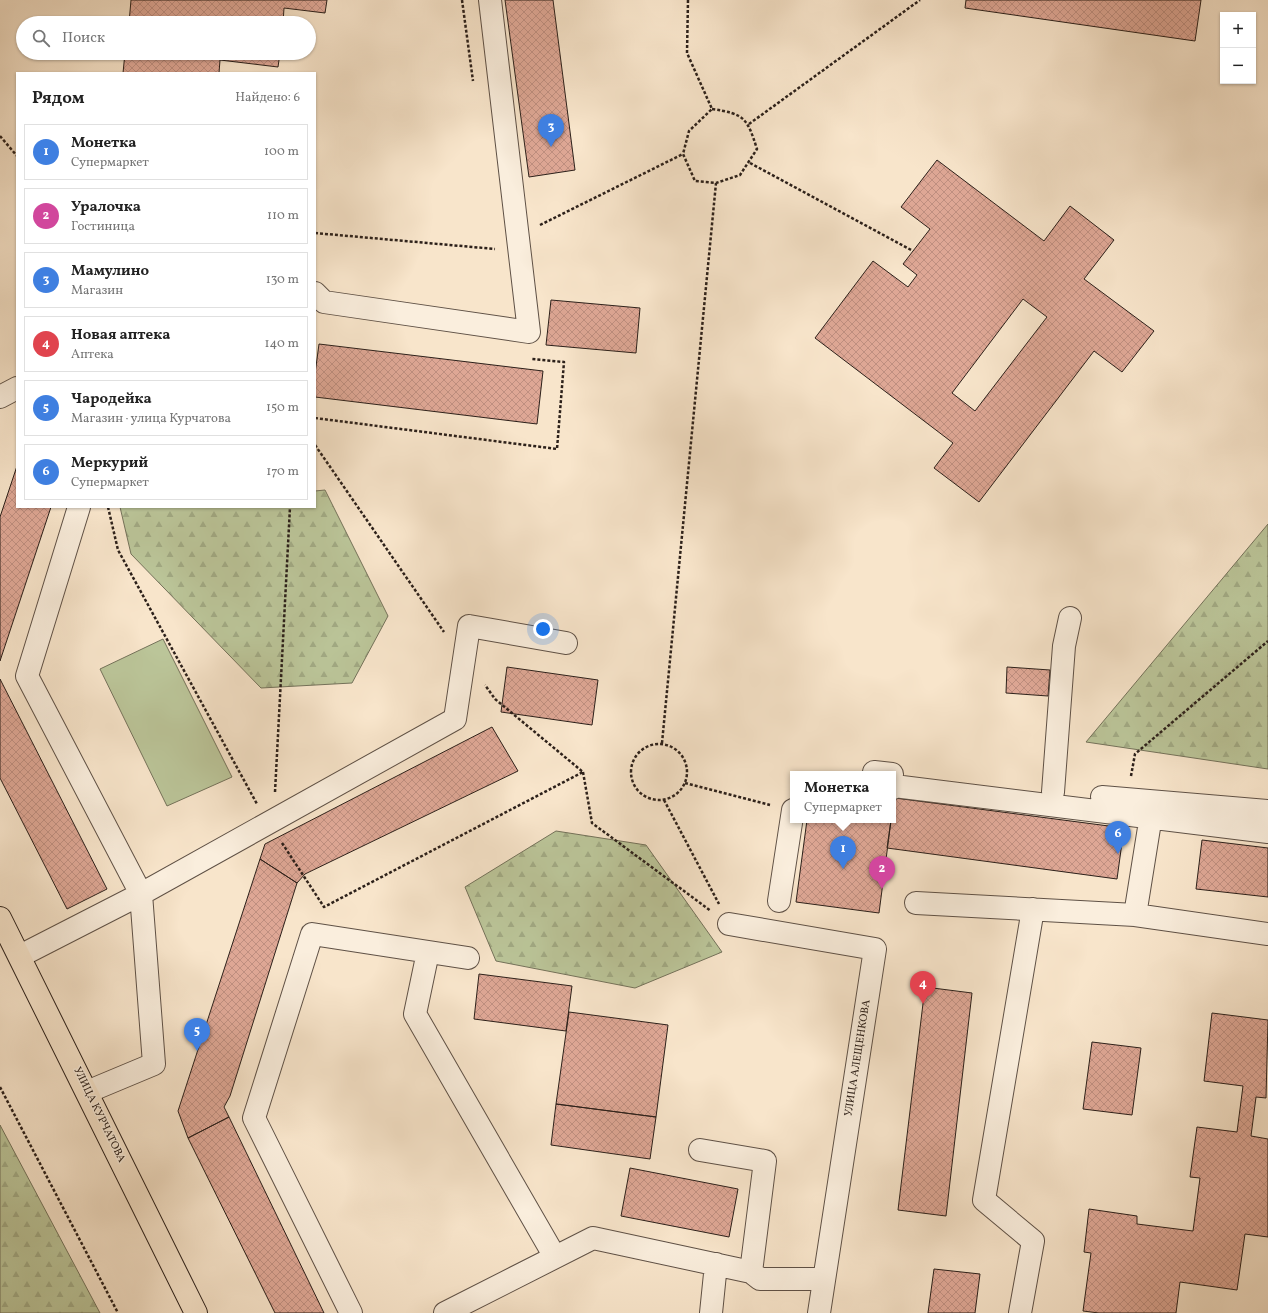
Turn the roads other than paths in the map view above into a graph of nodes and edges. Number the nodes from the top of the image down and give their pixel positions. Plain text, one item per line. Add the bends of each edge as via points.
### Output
1 (490, 0) edge
2 (316, 294) edge
3 (16, 389) edge
4 (0, 397) edge
5 (79, 508) edge
6 (1070, 618) dead end
7 (566, 643) dead end
8 (896, 774) edge
9 (896, 786) edge
10 (1053, 792) junction
11 (1152, 810) junction
12 (1268, 811) edge
13 (790, 823) edge
14 (1268, 832) edge
15 (141, 894) junction
16 (779, 901) dead end
17 (916, 903) dead end
18 (1033, 909) junction
19 (1135, 915) junction
20 (0, 918) edge
21 (729, 924) road end
22 (1268, 934) edge
23 (428, 952) junction
24 (20, 956) junction
25 (468, 958) dead end
26 (87, 1092) junction
27 (700, 1150) dead end
28 (555, 1257) junction
29 (716, 1264) junction
30 (751, 1272) junction
31 (824, 1279) junction
32 (456, 1311) edge
33 (196, 1313) edge
34 (351, 1313) edge
35 (711, 1313) edge
36 (819, 1313) edge
37 (1020, 1313) edge

1 - 2 street via 529,332 324,302
3 - 4 street
5 - 15 street via 27,676
6 - 10 street via 1064,646
7 - 15 street via 469,626 455,719
8 - 10 street
9 - 11 street
10 - 11 street via 1128,799
11 - 12 street
11 - 14 street
11 - 19 street
13 - 16 street
15 - 24 street
15 - 26 street via 154,1064
17 - 18 street
18 - 19 street
18 - 37 street via 984,1200 1033,1241
19 - 22 street
20 - 24 main road, УЛИЦА КУРЧАТОВА
21 - 31 street, УЛИЦА АЛЕЩЕНКОВА via 874,949
23 - 25 street
23 - 28 street via 415,1014
23 - 34 street via 312,934 254,1118
24 - 26 main road, УЛИЦА КУРЧАТОВА
26 - 33 main road, УЛИЦА КУРЧАТОВА
27 - 30 street via 765,1162
28 - 29 street via 593,1238
28 - 32 street
29 - 30 street
29 - 35 street
30 - 31 street via 760,1279
31 - 36 street, УЛИЦА АЛЕЩЕНКОВА

